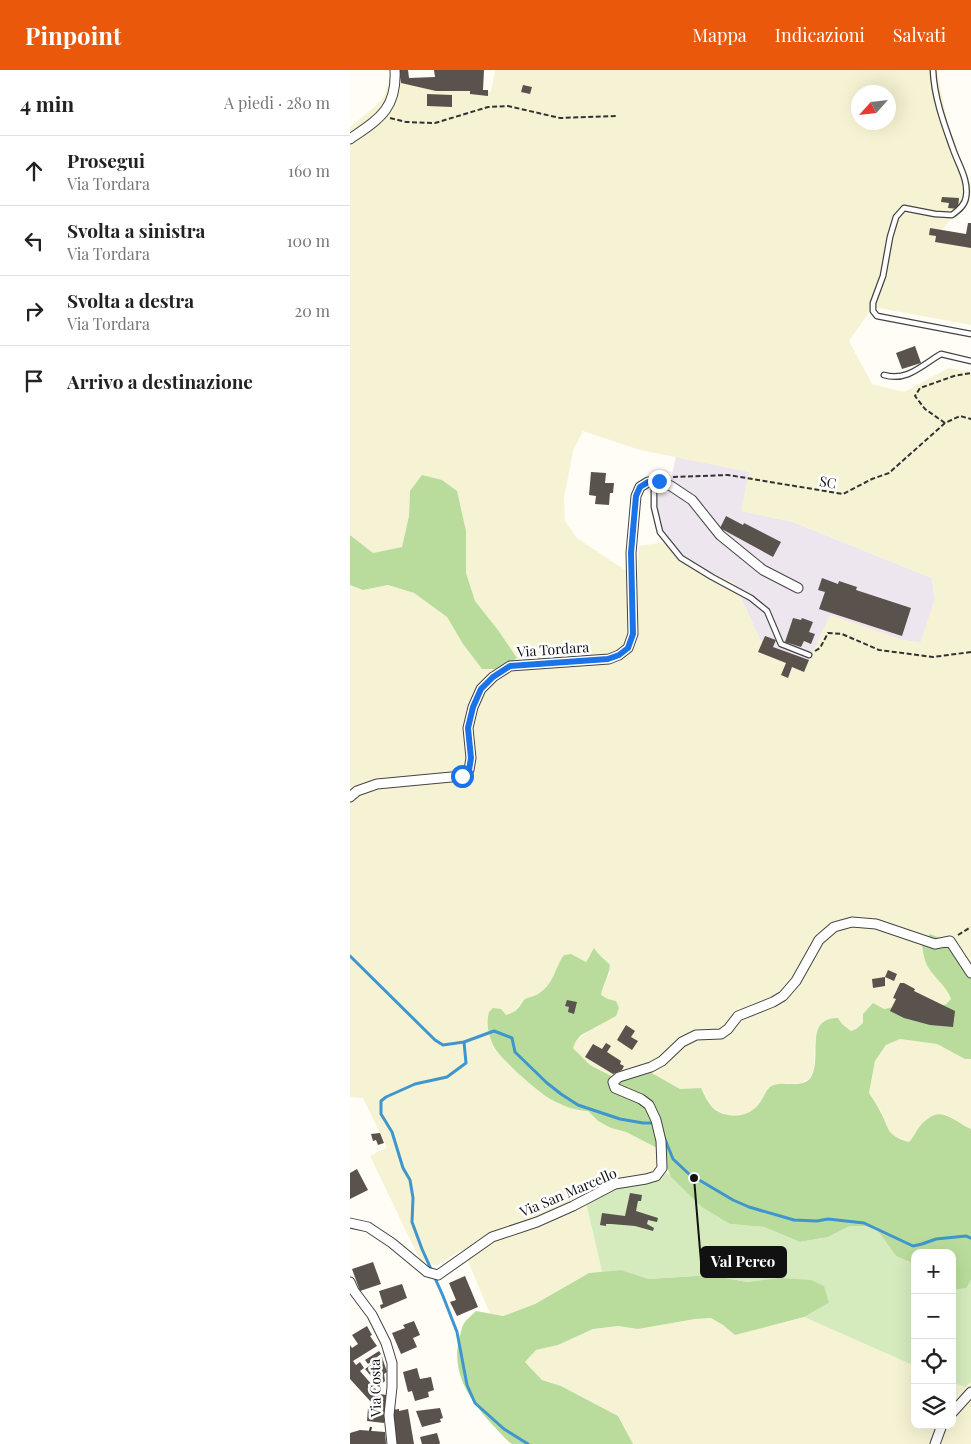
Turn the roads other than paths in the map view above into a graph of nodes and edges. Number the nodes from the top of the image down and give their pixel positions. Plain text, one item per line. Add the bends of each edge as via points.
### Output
1 (395, 70) edge
2 (933, 70) edge
3 (350, 139) edge
4 (966, 198) junction
5 (971, 202) edge
6 (971, 334) edge
7 (971, 361) edge
8 (884, 375) dead end
9 (656, 481) junction
10 (798, 588) dead end
11 (809, 655) road end
12 (350, 797) edge
13 (971, 973) edge
14 (350, 1223) edge
15 (350, 1282) edge
16 (971, 1392) edge
17 (956, 1409) edge
18 (941, 1429) edge
19 (392, 1444) edge
20 (935, 1444) edge

1 - 3 street via 392,98 385,112
2 - 4 lane via 941,112 966,183
4 - 5 lane
4 - 6 lane via 962,207 952,215 904,208 896,217 872,312 877,316
7 - 8 lane via 941,354 913,373 894,378
9 - 10 street via 671,486 692,500 720,536 763,570
9 - 11 lane via 654,507 660,532 681,558 751,598 766,611 781,644
9 - 12 street, Via Tordara via 640,487 636,496 631,553 633,634 628,648 608,659 510,666 481,689 473,707 468,728 471,758 469,770 462,776 377,784
13 - 14 street, Via San Marcello via 950,941 935,944 876,924 852,922 834,927 819,940 784,996 738,1016 721,1034 696,1035 682,1042 662,1061 613,1082 615,1088 649,1105 656,1120 662,1168 656,1176 615,1184 538,1222 492,1238 438,1275 427,1272 368,1227
15 - 19 street, Via Costa via 372,1314 392,1362 389,1414
16 - 17 street
18 - 20 street

